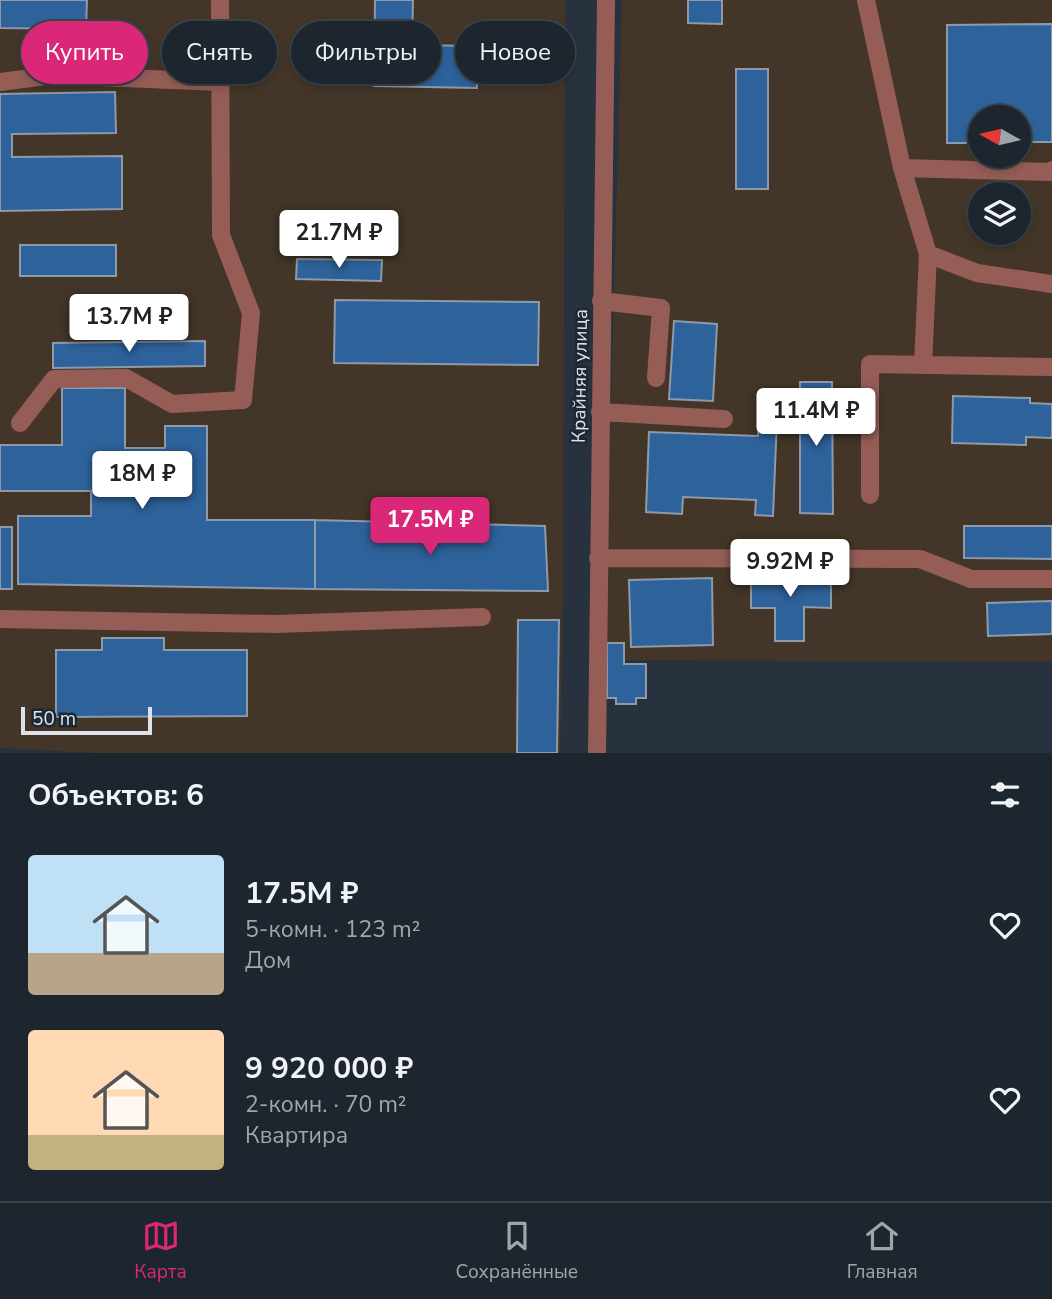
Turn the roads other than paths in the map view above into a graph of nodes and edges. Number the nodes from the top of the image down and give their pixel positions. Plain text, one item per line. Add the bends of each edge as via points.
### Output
1 (220, 0) edge
2 (606, 0) edge
3 (866, 0) edge
4 (220, 21) edge
5 (162, 80) edge
6 (0, 82) edge
7 (220, 84) edge
8 (902, 168) junction
9 (1052, 170) edge
10 (928, 254) junction
11 (1052, 284) edge
12 (601, 301) junction
13 (923, 365) junction
14 (1052, 367) edge
15 (656, 378) dead end
16 (600, 412) junction
17 (724, 419) dead end
18 (20, 423) dead end
19 (870, 495) dead end
20 (598, 558) junction
21 (1052, 579) edge
22 (482, 617) dead end
23 (0, 619) edge
24 (597, 753) edge

1 - 4 street
2 - 12 street, Крайняя улица
3 - 8 street
5 - 6 street via 53,75
7 - 18 street via 221,235 251,313 243,400 172,404 125,378 54,379
8 - 9 street
8 - 10 street
10 - 11 street via 977,273
10 - 13 street
12 - 15 street via 661,308
12 - 16 street, Крайняя улица
13 - 14 street
13 - 19 street via 870,364
16 - 17 street
16 - 20 street, Крайняя улица
20 - 21 street via 920,559 971,579
20 - 24 street, Крайняя улица
22 - 23 street via 276,624

